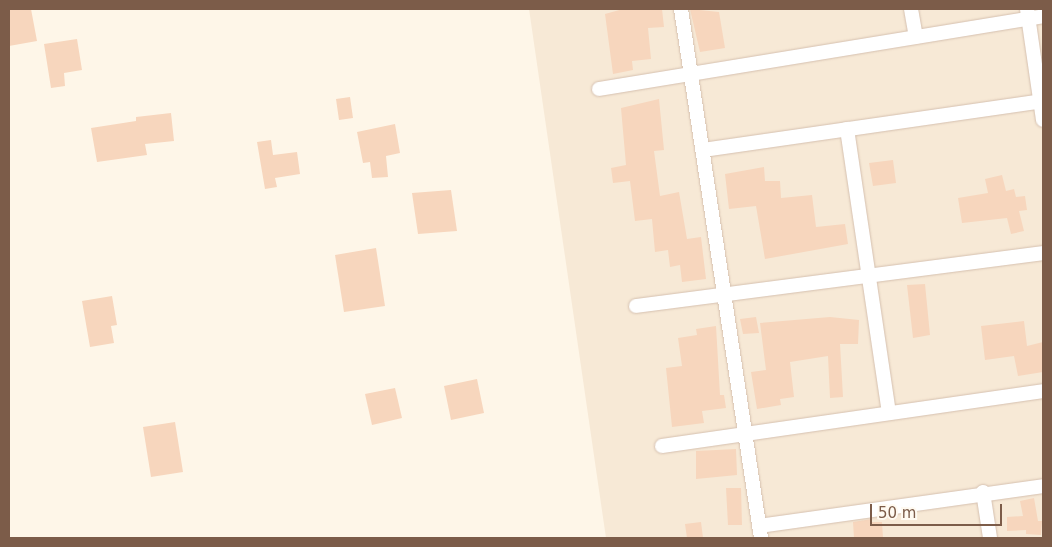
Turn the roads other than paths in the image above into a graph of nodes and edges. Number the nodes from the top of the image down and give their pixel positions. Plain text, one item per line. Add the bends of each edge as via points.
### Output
1 (682, 9) edge
2 (911, 9) edge
3 (1028, 14) edge
4 (1043, 16) edge
5 (916, 37) junction
6 (692, 74) junction
7 (599, 89) dead end
8 (1040, 101) junction
9 (1043, 120) edge
10 (847, 130) junction
11 (703, 150) junction
12 (1043, 253) edge
13 (870, 278) junction
14 (724, 293) junction
15 (636, 306) dead end
16 (1043, 392) edge
17 (889, 413) junction
18 (744, 433) junction
19 (662, 446) dead end
20 (1043, 486) edge
21 (983, 492) junction
22 (760, 532) edge
23 (990, 538) edge

1 - 6 street
2 - 5 street
3 - 4 street
3 - 5 street
3 - 8 street
5 - 6 street
6 - 7 street
6 - 11 street
8 - 9 street
8 - 10 street
10 - 11 street
10 - 13 street
11 - 14 street
12 - 13 street
13 - 14 street
13 - 17 street
14 - 15 street
14 - 18 street
16 - 17 street
17 - 18 street
18 - 19 street
18 - 22 street
20 - 21 street
21 - 22 street
21 - 23 street

